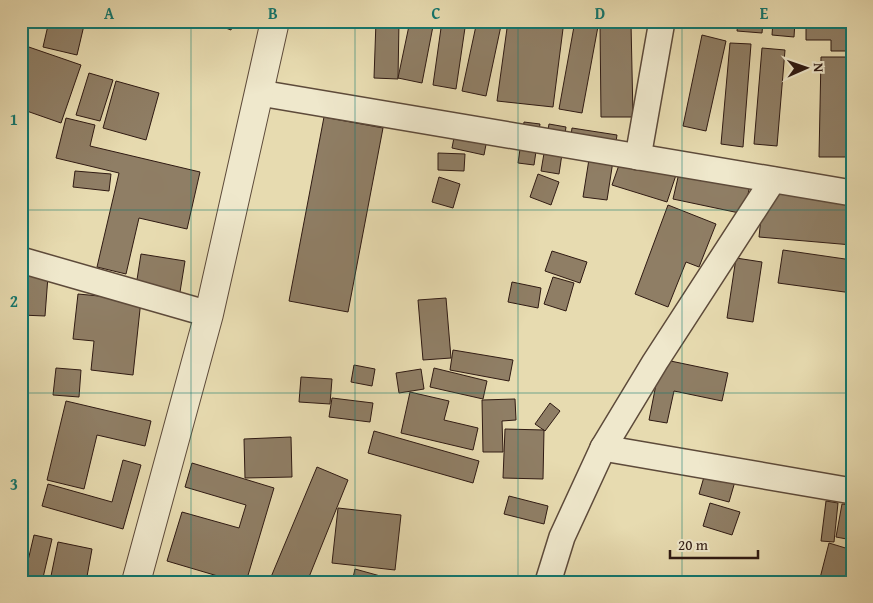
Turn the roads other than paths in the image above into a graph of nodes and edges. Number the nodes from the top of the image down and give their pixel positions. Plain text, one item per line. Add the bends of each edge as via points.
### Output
1 (275, 21) edge
2 (662, 21) edge
3 (260, 93) junction
4 (638, 157) junction
5 (773, 180) junction
6 (852, 193) edge
7 (21, 260) edge
8 (208, 314) junction
9 (603, 448) junction
10 (852, 491) edge
11 (136, 582) edge
12 (548, 582) edge

1 - 3 street
2 - 4 street
3 - 4 street
3 - 8 street
4 - 5 street
5 - 6 street
5 - 9 street
7 - 8 street
8 - 11 street
9 - 10 street
9 - 12 street via 562,537

